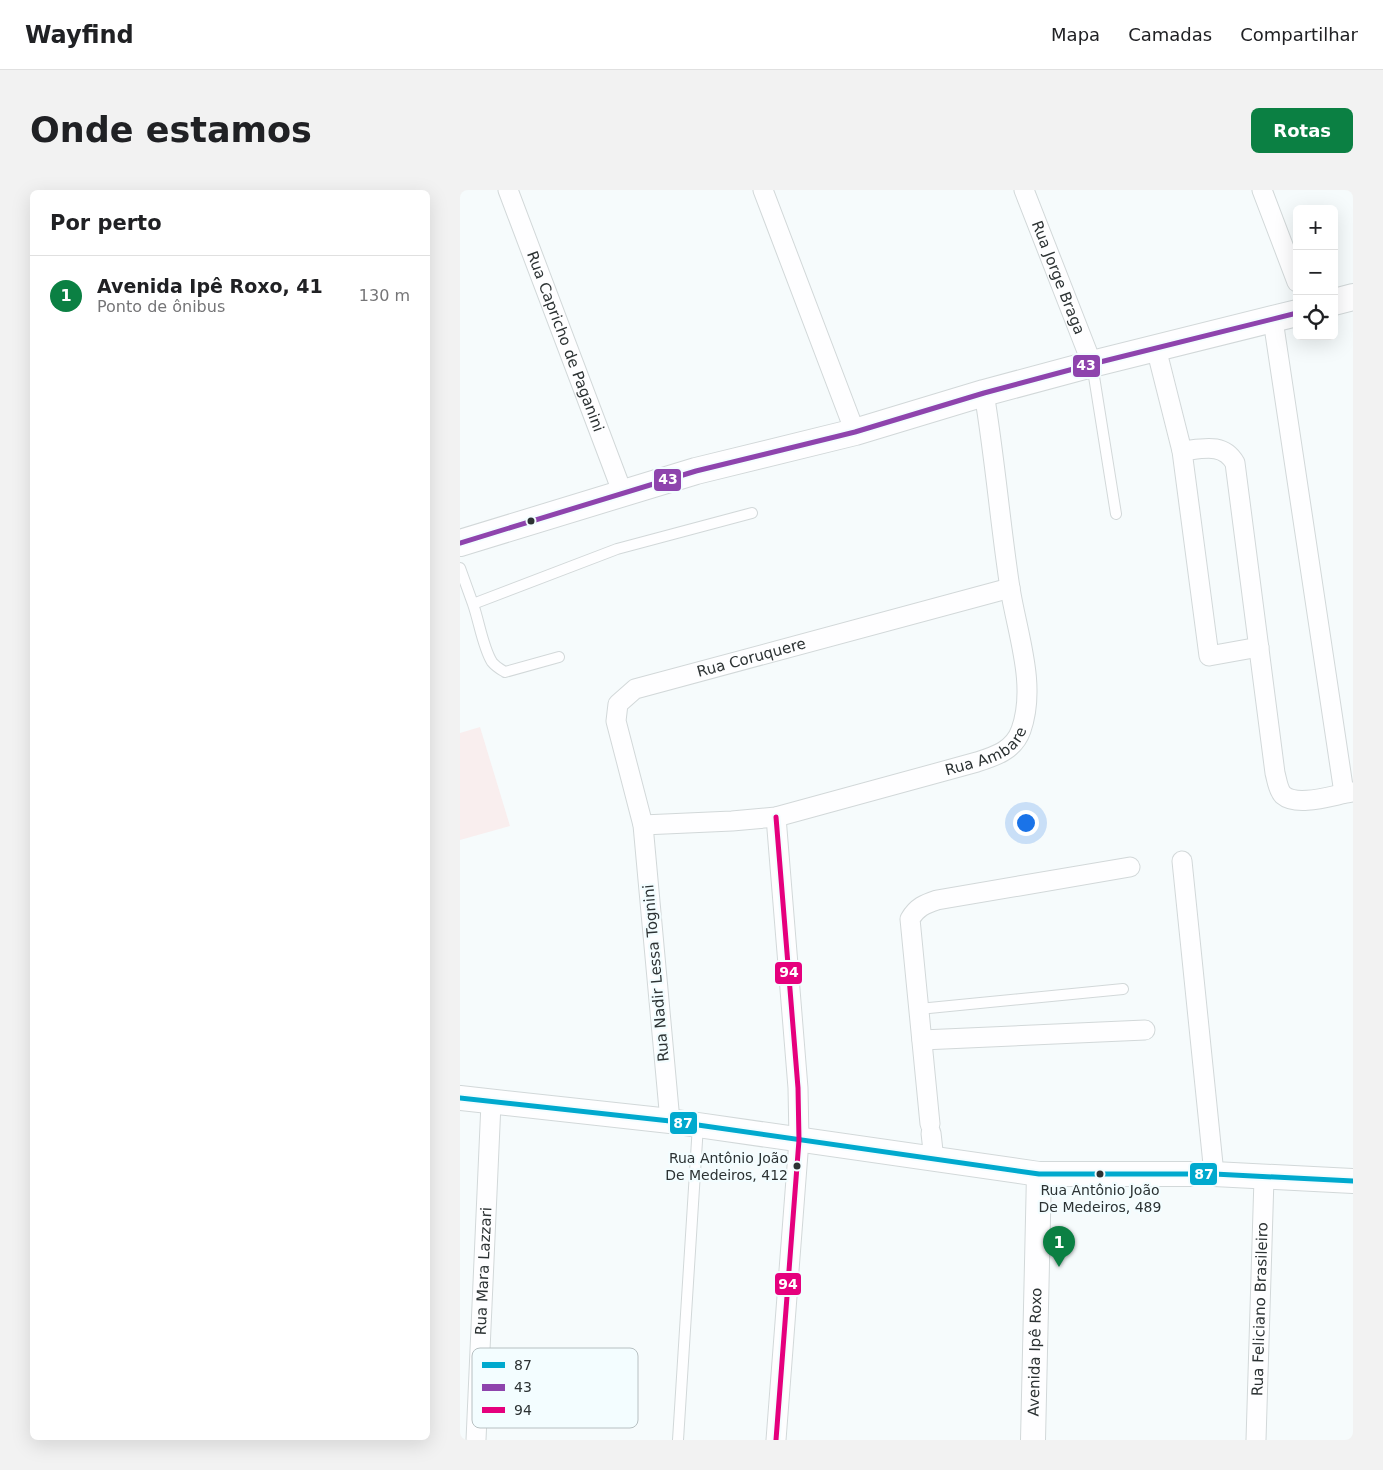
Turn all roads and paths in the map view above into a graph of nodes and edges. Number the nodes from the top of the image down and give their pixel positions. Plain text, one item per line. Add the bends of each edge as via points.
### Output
1 (508, 190) edge
2 (763, 190) edge
3 (1024, 190) edge
4 (1262, 190) edge
5 (1293, 271) edge
6 (1353, 297) edge
7 (1338, 301) edge
8 (1285, 317) edge
9 (1156, 348) junction
10 (1092, 364) junction
11 (984, 392) junction
12 (855, 432) junction
13 (1182, 450) junction
14 (623, 494) junction
15 (752, 512) dead end
16 (1116, 514) dead end
17 (460, 543) edge
18 (460, 568) edge
19 (1010, 588) junction
20 (473, 604) junction
21 (1259, 647) junction
22 (559, 657) dead end
23 (1348, 793) edge
24 (776, 817) junction
25 (643, 825) junction
26 (1182, 861) dead end
27 (1130, 868) dead end
28 (1123, 989) dead end
29 (919, 1009) junction
30 (1144, 1030) dead end
31 (922, 1040) junction
32 (460, 1098) edge
33 (491, 1103) junction
34 (670, 1121) junction
35 (698, 1125) junction
36 (799, 1140) junction
37 (934, 1160) junction
38 (1039, 1174) junction
39 (1214, 1174) junction
40 (1264, 1178) junction
41 (1353, 1181) edge
42 (480, 1348) edge
43 (678, 1440) edge
44 (776, 1440) edge
45 (1033, 1440) edge
46 (1256, 1440) edge

1 - 14 street, Rua Capricho de Paganini
2 - 12 street
3 - 10 street, Rua Jorge Braga
4 - 5 street
6 - 7 main road
8 - 9 main road
8 - 23 street
9 - 10 main road
9 - 13 street
10 - 11 main road
10 - 16 lane
11 - 12 main road
11 - 19 street, Rua Ambare
12 - 14 main road via 696,471
13 - 21 street via 1216,448 1230,454 1234,463
13 - 21 street via 1209,656
14 - 17 main road
15 - 20 lane via 617,549
18 - 20 lane
19 - 24 street, Rua Ambare via 1026,670 1027,700 1021,730 1014,744 996,756 977,762
19 - 25 street, Rua Coruquere via 635,689 618,704 616,721
20 - 22 lane via 487,650 497,668 505,672
21 - 23 street via 1279,790 1284,796 1300,801
24 - 25 street, Rua Ambare
24 - 36 street via 798,1088
25 - 34 street, Rua Nadir Lessa Tognini
26 - 39 street
27 - 29 street via 937,900 914,911 910,919
28 - 29 lane
29 - 31 street
30 - 31 street
31 - 37 street
32 - 33 street
33 - 34 street
33 - 42 street, Rua Mara Lazzari
34 - 35 street
35 - 36 street
35 - 43 lane
36 - 37 street
36 - 44 street
37 - 38 street
38 - 39 street
38 - 45 street, Avenida Ipê Roxo
39 - 40 street
40 - 41 street
40 - 46 street, Rua Feliciano Brasileiro

